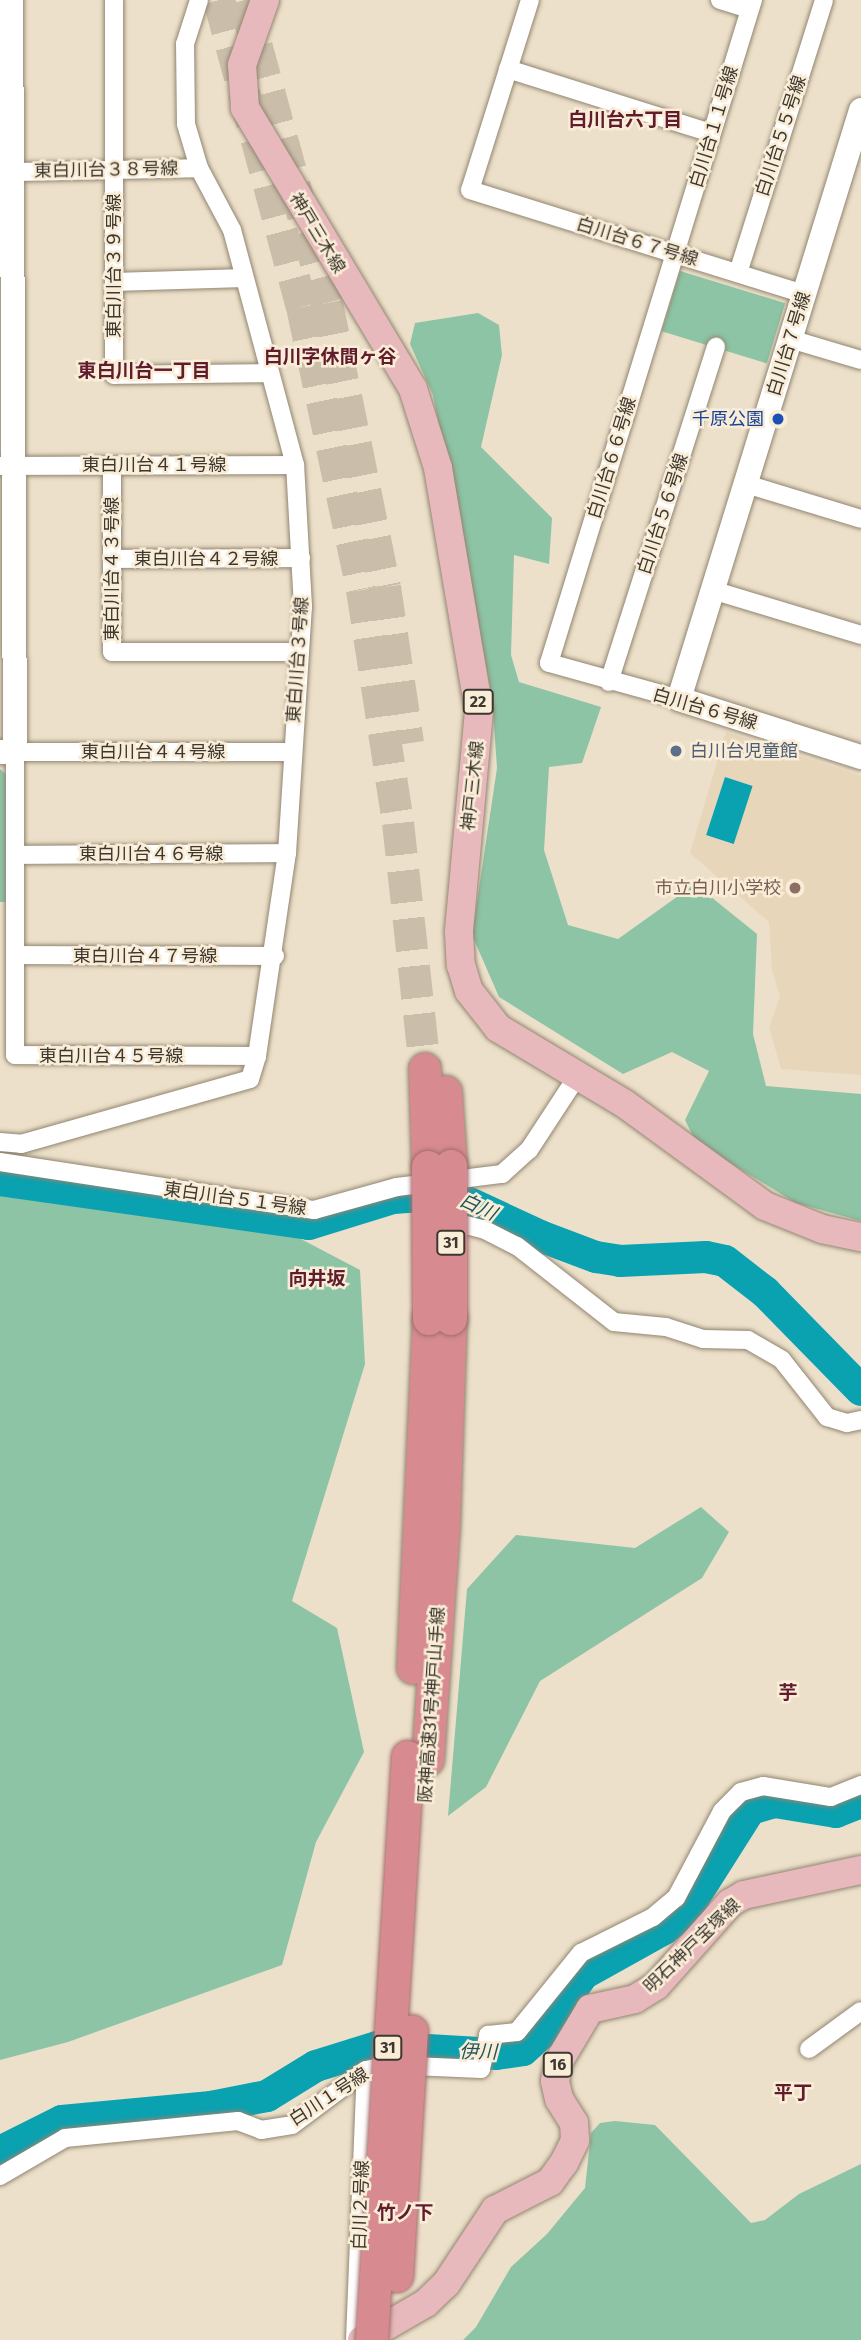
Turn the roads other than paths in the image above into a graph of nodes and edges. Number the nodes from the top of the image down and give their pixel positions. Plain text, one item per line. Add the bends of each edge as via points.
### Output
1 (11, 0) edge
2 (114, 0) edge
3 (199, 0) edge
4 (265, 0) edge
5 (530, 0) edge
6 (720, 0) edge
7 (824, 0) edge
8 (751, 4) edge
9 (509, 69) junction
10 (861, 110) edge
11 (711, 133) junction
12 (199, 168) junction
13 (114, 171) junction
14 (14, 172) junction
15 (676, 254) junction
16 (738, 273) junction
17 (5, 276) edge
18 (244, 278) junction
19 (114, 282) junction
20 (804, 294) junction
21 (790, 339) junction
22 (716, 347) dead end
23 (861, 360) edge
24 (270, 373) junction
25 (6, 465) edge
26 (295, 465) junction
27 (112, 466) junction
28 (746, 484) junction
29 (861, 519) edge
30 (301, 558) junction
31 (112, 559) junction
32 (712, 590) junction
33 (861, 635) edge
34 (300, 652) junction
35 (549, 663) joint
36 (609, 682) junction
37 (679, 699) junction
38 (8, 752) edge
39 (291, 752) junction
40 (861, 757) edge
41 (287, 853) junction
42 (15, 855) junction
43 (15, 955) junction
44 (275, 956) junction
45 (257, 1056) junction
46 (435, 1069) tunnel mouth
47 (578, 1075) junction
48 (0, 1142) edge
49 (0, 1161) edge
50 (434, 1173) junction
51 (861, 1237) edge
52 (861, 1420) edge
53 (418, 1759) junction
54 (861, 1785) edge
55 (861, 1870) edge
56 (861, 2011) edge
57 (809, 2049) dead end
58 (366, 2070) junction
59 (0, 2176) edge
60 (355, 2340) edge
61 (362, 2340) edge
62 (372, 2340) edge
63 (393, 2340) edge

1 - 14 street
2 - 13 street, 東白川台３９号線
3 - 12 street, 東白川台３号線 via 185,44 182,89
4 - 47 main road, 神戸三木線 / 22 via 242,65 245,108 413,388 438,468 479,711 461,899 461,965 469,991 498,1028
5 - 9 street
6 - 8 street
7 - 16 street, 白川台５５号線
8 - 11 street, 白川台１１号線
9 - 11 street
9 - 15 street, 白川台６７号線 via 470,190
10 - 20 street, 白川台７号線
11 - 15 street, 白川台１１号線
12 - 13 street, 東白川台３８号線
12 - 18 street, 東白川台３号線 via 232,230
13 - 14 street, 東白川台３８号線
13 - 19 street, 東白川台３９号線
14 - 17 street
15 - 16 street, 白川台６７号線
15 - 35 street, 白川台６６号線
16 - 20 street, 白川台６７号線
17 - 25 street
18 - 19 street
18 - 24 street, 東白川台３号線
19 - 24 street, 東白川台３９号線 via 114,375
20 - 21 street, 白川台７号線
21 - 23 street
21 - 28 street, 白川台７号線
22 - 36 street, 白川台５６号線
24 - 26 street, 東白川台３号線
25 - 27 street, 東白川台４１号線
25 - 38 street
26 - 27 street, 東白川台４１号線
26 - 30 street, 東白川台３号線
27 - 31 street, 東白川台４３号線
28 - 29 street
28 - 32 street, 白川台７号線
30 - 31 street, 東白川台４２号線
30 - 34 street, 東白川台３号線
31 - 34 street, 東白川台４３号線 via 112,652
32 - 33 street
32 - 37 street, 白川台７号線
34 - 39 street, 東白川台３号線
35 - 36 street, 白川台６号線
36 - 37 street, 白川台６号線
37 - 40 street, 白川台６号線
38 - 39 street, 東白川台４４号線
38 - 42 street, 東白川台４５号線
39 - 41 street, 東白川台３号線
41 - 42 street, 東白川台４６号線
41 - 44 street, 東白川台３号線
42 - 43 street, 東白川台４５号線
43 - 44 street, 東白川台４７号線
43 - 45 street, 東白川台４５号線 via 15,1055
44 - 45 street, 東白川台３号線
45 - 48 street, 東白川台３号線 via 250,1079 21,1144
46 - 50 highway, 阪神高速31号神戸山手線 / 31
47 - 50 street, 東白川台５１号線 via 529,1150 502,1174
47 - 51 main road, 神戸三木線 / 22 via 765,1206 813,1226
49 - 50 street, 東白川台５１号線 via 314,1210
50 - 52 street, bridge via 423,1214 483,1229 517,1246 614,1322 666,1327 703,1339 748,1340 782,1360 827,1417 847,1423
50 - 53 highway, 阪神高速31号神戸山手線 / 31, bridge via 444,1525
53 - 62 highway, 阪神高速31号神戸山手線 / 31, bridge
53 - 63 highway, 阪神高速31号神戸山手線 / 31, bridge
54 - 58 street, 白川１号線 via 831,1797 763,1786 741,1792 722,1811 676,1898 653,1917 581,1952 517,2032 488,2035 481,2069 389,2064
55 - 61 main road, 明石神戸宝塚線 / 16 via 744,1895 730,1903 656,1986 635,1999 590,2009 559,2061 555,2081 559,2099 574,2123 575,2140 564,2163 550,2182 495,2210 446,2284 426,2303
56 - 57 street
58 - 59 street, 白川１号線 via 292,2125 261,2130 238,2121 65,2138
58 - 60 street, 白川２号線

